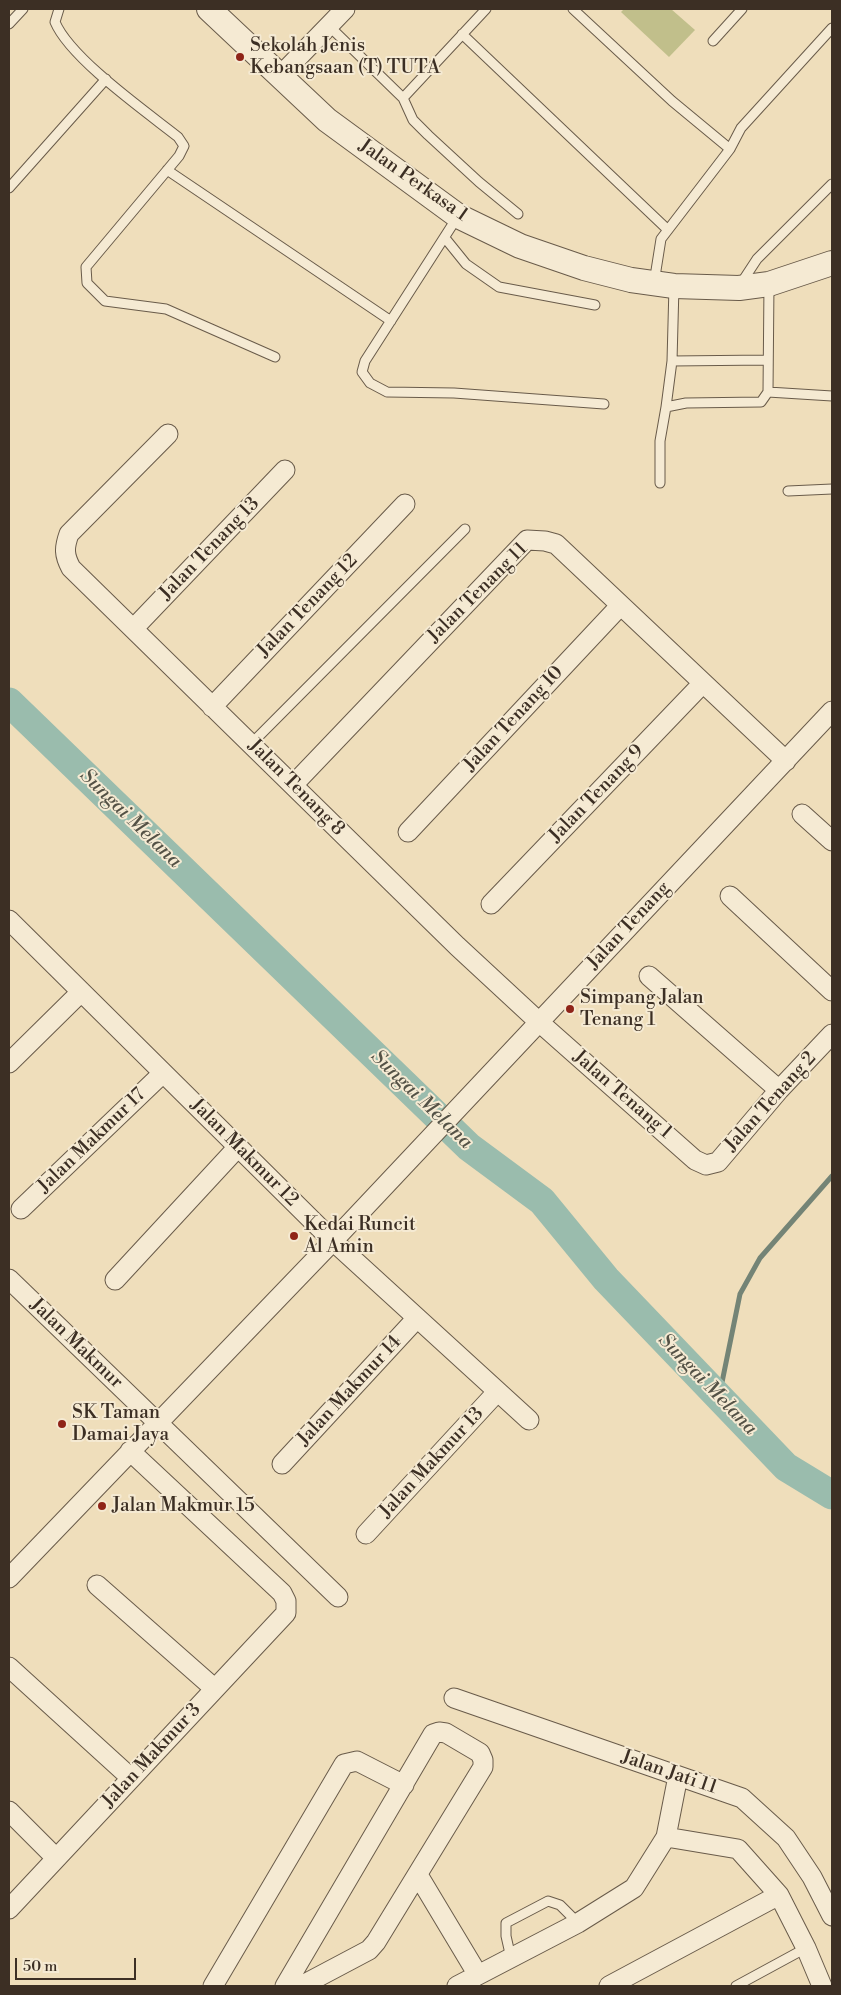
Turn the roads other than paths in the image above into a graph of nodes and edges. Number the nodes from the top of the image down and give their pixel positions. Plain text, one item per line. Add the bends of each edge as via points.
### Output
1 (23, 9) edge
2 (59, 9) edge
3 (208, 9) edge
4 (345, 9) edge
5 (486, 9) edge
6 (573, 9) edge
7 (742, 9) edge
8 (9, 24) edge
9 (329, 26) junction
10 (832, 28) edge
11 (462, 34) junction
12 (713, 41) dead end
13 (280, 76) junction
14 (106, 79) junction
15 (402, 98) junction
16 (730, 149) junction
17 (167, 170) junction
18 (832, 184) edge
19 (9, 188) edge
20 (518, 214) dead end
21 (458, 216) junction
22 (668, 230) junction
23 (445, 238) junction
24 (832, 263) edge
25 (664, 284) junction
26 (769, 284) junction
27 (739, 288) junction
28 (595, 305) dead end
29 (391, 321) junction
30 (275, 357) dead end
31 (767, 360) junction
32 (672, 361) junction
33 (768, 392) junction
34 (832, 396) edge
35 (604, 404) dead end
36 (666, 407) junction
37 (168, 434) dead end
38 (285, 470) dead end
39 (660, 483) dead end
40 (832, 489) edge
41 (788, 491) dead end
42 (405, 504) dead end
43 (465, 529) dead end
44 (620, 606) junction
45 (134, 628) junction
46 (703, 683) junction
47 (212, 707) junction
48 (832, 711) edge
49 (252, 744) junction
50 (786, 761) junction
51 (294, 785) junction
52 (802, 814) dead end
53 (408, 832) dead end
54 (832, 841) edge
55 (730, 896) dead end
56 (491, 904) dead end
57 (9, 920) edge
58 (649, 976) dead end
59 (832, 991) edge
60 (81, 992) junction
61 (539, 1022) junction
62 (832, 1034) edge
63 (9, 1063) edge
64 (163, 1073) junction
65 (779, 1090) junction
66 (238, 1147) junction
67 (706, 1165) joint
68 (21, 1209) dead end
69 (338, 1234) junction
70 (9, 1279) edge
71 (115, 1280) dead end
72 (417, 1318) junction
73 (497, 1392) junction
74 (529, 1420) dead end
75 (157, 1422) junction
76 (130, 1451) junction
77 (282, 1464) dead end
78 (366, 1534) dead end
79 (9, 1578) edge
80 (97, 1585) dead end
81 (338, 1597) dead end
82 (9, 1667) edge
83 (214, 1689) junction
84 (454, 1698) dead end
85 (678, 1776) junction
86 (131, 1778) junction
87 (404, 1785) junction
88 (9, 1811) edge
89 (666, 1837) junction
90 (56, 1858) junction
91 (418, 1875) junction
92 (779, 1895) junction
93 (9, 1909) edge
94 (832, 1916) edge
95 (578, 1923) junction
96 (806, 1948) junction
97 (511, 1958) junction
98 (478, 1975) junction
99 (213, 1986) edge
100 (285, 1986) edge
101 (301, 1986) edge
102 (457, 1986) edge
103 (609, 1986) edge
104 (736, 1986) edge
105 (822, 1986) edge

1 - 8 lane
2 - 14 lane via 55,22 60,34
3 - 13 street, Jalan Perkasa 1
4 - 9 street
5 - 11 lane
6 - 16 lane via 672,101
7 - 12 lane
9 - 13 street
9 - 15 lane
10 - 16 lane via 741,128
11 - 15 lane
11 - 22 lane
13 - 21 street, Jalan Perkasa 1 via 327,120
14 - 17 lane via 178,137 184,146
14 - 19 lane
15 - 20 lane via 413,120
16 - 22 lane
17 - 29 lane
17 - 30 lane via 86,267 87,283 105,301 166,309
18 - 27 lane via 757,259
21 - 23 lane
21 - 25 street, Jalan Perkasa 1 via 520,246 584,268 631,280
22 - 25 lane via 661,239
23 - 28 lane via 466,264 499,287
23 - 29 lane
24 - 26 street, Jalan Perkasa 1
25 - 27 street, Jalan Perkasa 1
25 - 32 lane
26 - 27 street, Jalan Perkasa 1
26 - 31 lane
29 - 35 lane via 365,361 362,372 370,384 388,392 454,393
31 - 32 lane
31 - 33 lane
32 - 36 lane
33 - 34 lane
33 - 36 lane via 761,402 686,403
36 - 39 lane via 660,441
37 - 45 street, Jalan Tenang 8 via 68,534 64,546 65,557 72,568
38 - 45 street, Jalan Tenang 13
40 - 41 lane
42 - 47 street, Jalan Tenang 12
43 - 49 lane
44 - 46 street, Jalan Tenang 11
44 - 51 street, Jalan Tenang 11 via 556,544 527,540
44 - 53 street, Jalan Tenang 10
45 - 47 street, Jalan Tenang 8
46 - 50 street, Jalan Tenang 11
46 - 56 street, Jalan Tenang 9
47 - 49 street, Jalan Tenang 8
48 - 50 street, Jalan Tenang
49 - 51 street, Jalan Tenang 8
50 - 61 street, Jalan Tenang
51 - 61 street, Jalan Tenang 8 via 376,868
52 - 54 street
55 - 59 street
57 - 60 street, Jalan Makmur 12
58 - 65 street
60 - 63 street
60 - 64 street, Jalan Makmur 12
61 - 67 street, Jalan Tenang 1 via 695,1160
61 - 69 street, Jalan Tenang
62 - 65 street, Jalan Tenang 2
64 - 66 street, Jalan Makmur 12
64 - 68 street, Jalan Makmur 17
65 - 67 street, Jalan Tenang 2 via 718,1162
66 - 69 street, Jalan Makmur 12
66 - 71 street
69 - 72 street, Jalan Makmur 12
69 - 75 street
70 - 75 street, Jalan Makmur
72 - 73 street, Jalan Makmur 12
72 - 77 street, Jalan Makmur 14
73 - 74 street, Jalan Makmur 12
73 - 78 street, Jalan Makmur 13
75 - 76 street
75 - 81 street, Jalan Makmur
76 - 79 street
76 - 83 street, Jalan Makmur 3 via 282,1593 286,1601 286,1613
80 - 83 street
82 - 86 street
83 - 86 street, Jalan Makmur 3
84 - 85 street, Jalan Jati 11
85 - 89 street
85 - 94 street, Jalan Jati 11 via 742,1798 786,1838 812,1877
86 - 90 street, Jalan Makmur 3
87 - 91 street via 433,1734 446,1733 480,1753 483,1760 482,1767
87 - 99 street via 357,1761 344,1764
87 - 100 street
88 - 90 street
89 - 92 street via 738,1850
89 - 95 street via 634,1888
90 - 93 street, Jalan Makmur 3
91 - 98 street
91 - 101 street via 369,1950
92 - 96 street
92 - 103 street
95 - 97 street
95 - 97 lane via 560,1905 548,1901 540,1905 506,1923
96 - 104 lane
96 - 105 street
97 - 98 street
98 - 102 street

